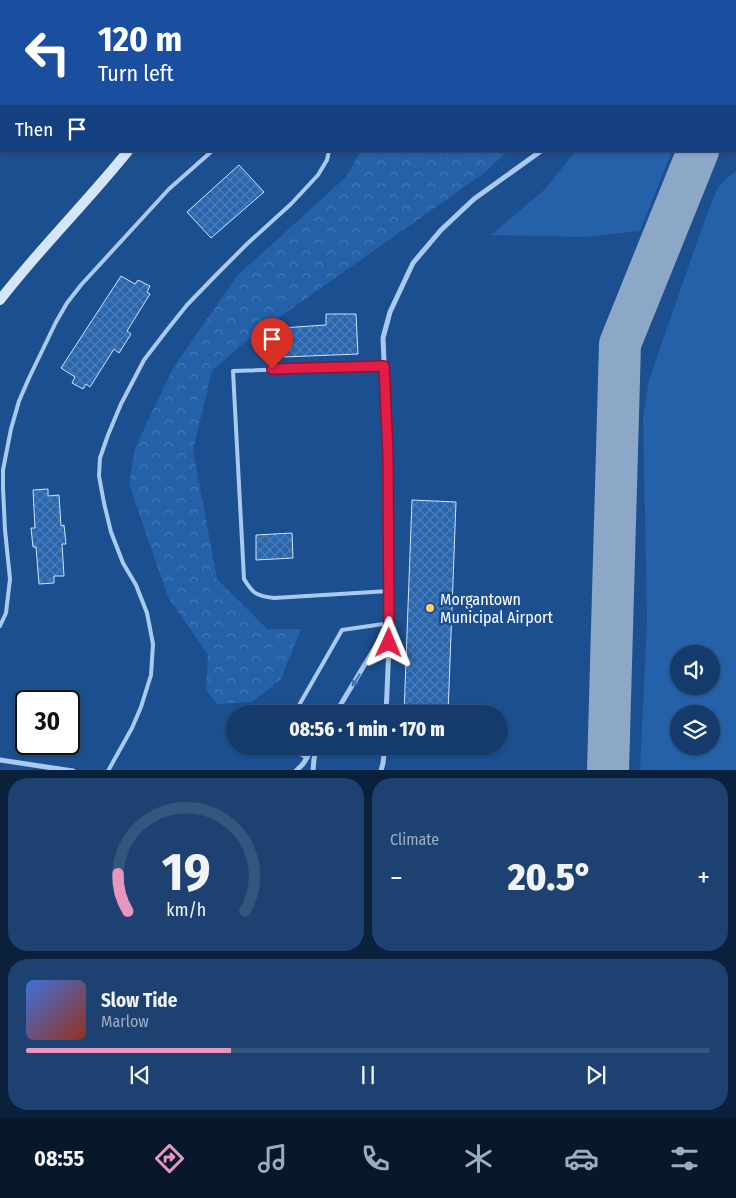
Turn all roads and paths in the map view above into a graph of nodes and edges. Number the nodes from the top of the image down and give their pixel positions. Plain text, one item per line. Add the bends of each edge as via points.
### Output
1 (127, 152) edge
2 (211, 152) edge
3 (329, 152) edge
4 (539, 152) edge
5 (0, 300) edge
6 (384, 366) junction
7 (389, 591) junction
8 (390, 623) junction
9 (0, 626) edge
10 (299, 705) edge
11 (340, 705) edge
12 (386, 705) edge
13 (302, 755) edge
14 (309, 755) edge
15 (314, 755) edge
16 (384, 755) edge
17 (307, 758) junction
18 (0, 760) edge
19 (73, 770) edge
20 (108, 770) edge
21 (296, 770) edge
22 (313, 770) edge
23 (381, 770) edge

1 - 5 main road
2 - 9 lane via 169,189 81,285 56,322 30,378 11,429 3,470 10,579 6,612
3 - 20 lane via 318,175 216,275 167,330 144,360 108,435 100,458 99,476 104,504 123,563 147,614 153,644 151,675 141,707
4 - 6 street via 474,199 413,263 390,312 383,338
6 - 7 street
6 - 7 lane via 233,371 244,579 252,591 274,598
7 - 8 street
8 - 10 lane via 342,630
8 -> 11 street
8 - 12 street
13 - 17 lane
14 - 17 street
15 - 22 street
16 - 23 street
17 - 21 street
18 - 19 street

